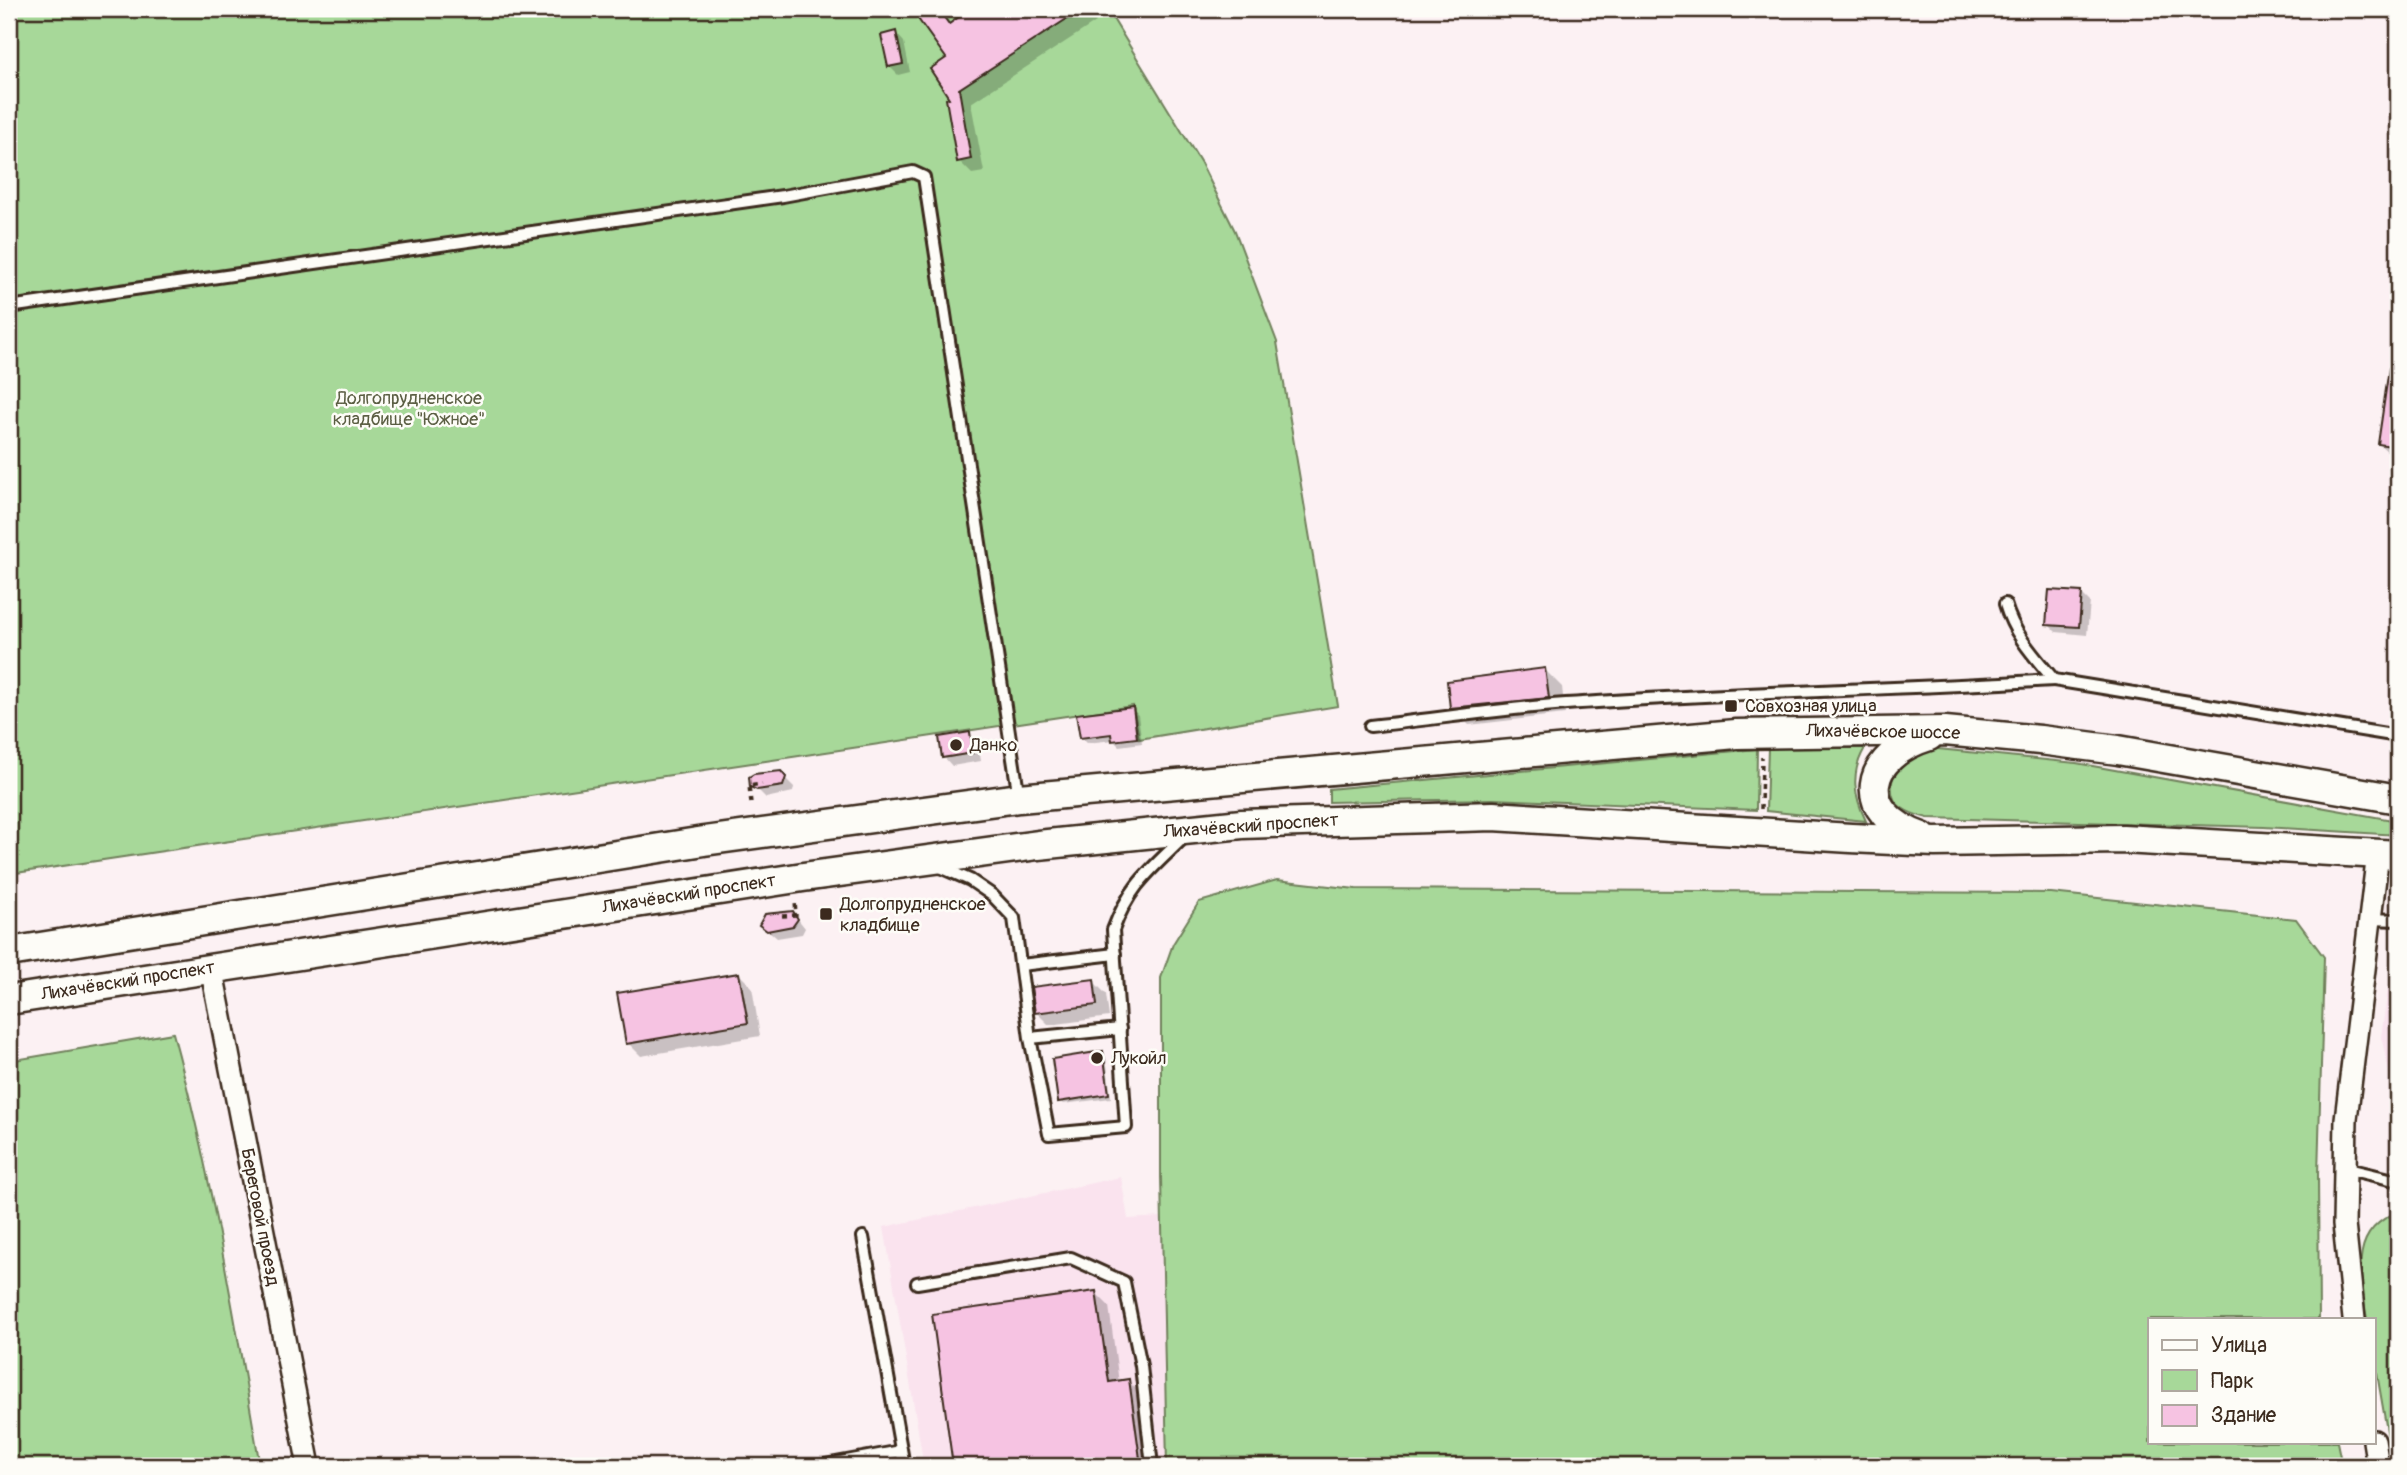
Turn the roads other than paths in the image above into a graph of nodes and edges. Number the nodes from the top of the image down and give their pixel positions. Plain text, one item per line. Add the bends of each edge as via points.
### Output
1 (9, 307) edge
2 (2005, 604) dead end
3 (2054, 680) junction
4 (1370, 726) dead end
5 (1945, 731) junction
6 (2398, 736) edge
7 (1019, 798) junction
8 (2398, 799) edge
9 (1191, 830) junction
10 (1935, 842) junction
11 (2388, 854) edge
12 (918, 862) junction
13 (2371, 919) junction
14 (2398, 920) edge
15 (9, 952) edge
16 (1115, 954) junction
17 (1021, 965) junction
18 (211, 967) junction
19 (9, 1000) edge
20 (1119, 1029) junction
21 (1030, 1038) junction
22 (2344, 1168) junction
23 (2398, 1181) edge
24 (863, 1237) dead end
25 (917, 1283) dead end
26 (2354, 1318) edge
27 (2374, 1444) edge
28 (901, 1451) junction
29 (309, 1466) edge
30 (819, 1466) edge
31 (904, 1466) edge
32 (1152, 1466) edge
33 (2378, 1466) edge

1 - 7 lane via 770,198 913,172 924,177
2 - 3 lane via 2011,624
3 - 4 lane via 1563,705
3 - 6 lane
5 - 7 main road, Лихачёвское шоссе via 1762,732
5 - 8 main road, Лихачёвское шоссе via 2118,750
5 - 10 main road via 1900,747 1886,757 1875,782 1875,796 1891,820 1904,831
7 - 15 main road via 704,841
9 - 10 main road, Лихачёвский проспект via 1372,818 1493,816
9 - 12 main road, Лихачёвский проспект
9 - 16 lane via 1141,877 1124,900 1113,930
10 - 11 main road via 2123,839
11 - 13 street
12 - 17 lane via 952,870 992,895 1014,918
12 - 18 main road, Лихачёвский проспект
13 - 14 lane
13 - 22 street
16 - 17 lane
16 - 20 lane
17 - 21 lane
18 - 19 main road, Лихачёвский проспект
18 - 29 street, Береговой проезд
20 - 21 lane
20 - 21 lane via 1126,1127 1049,1134
22 - 23 lane
22 - 26 street via 2344,1224
24 - 28 lane
25 - 32 lane via 1071,1258 1124,1282 1141,1366
27 - 33 street
28 - 30 lane
28 - 31 lane

